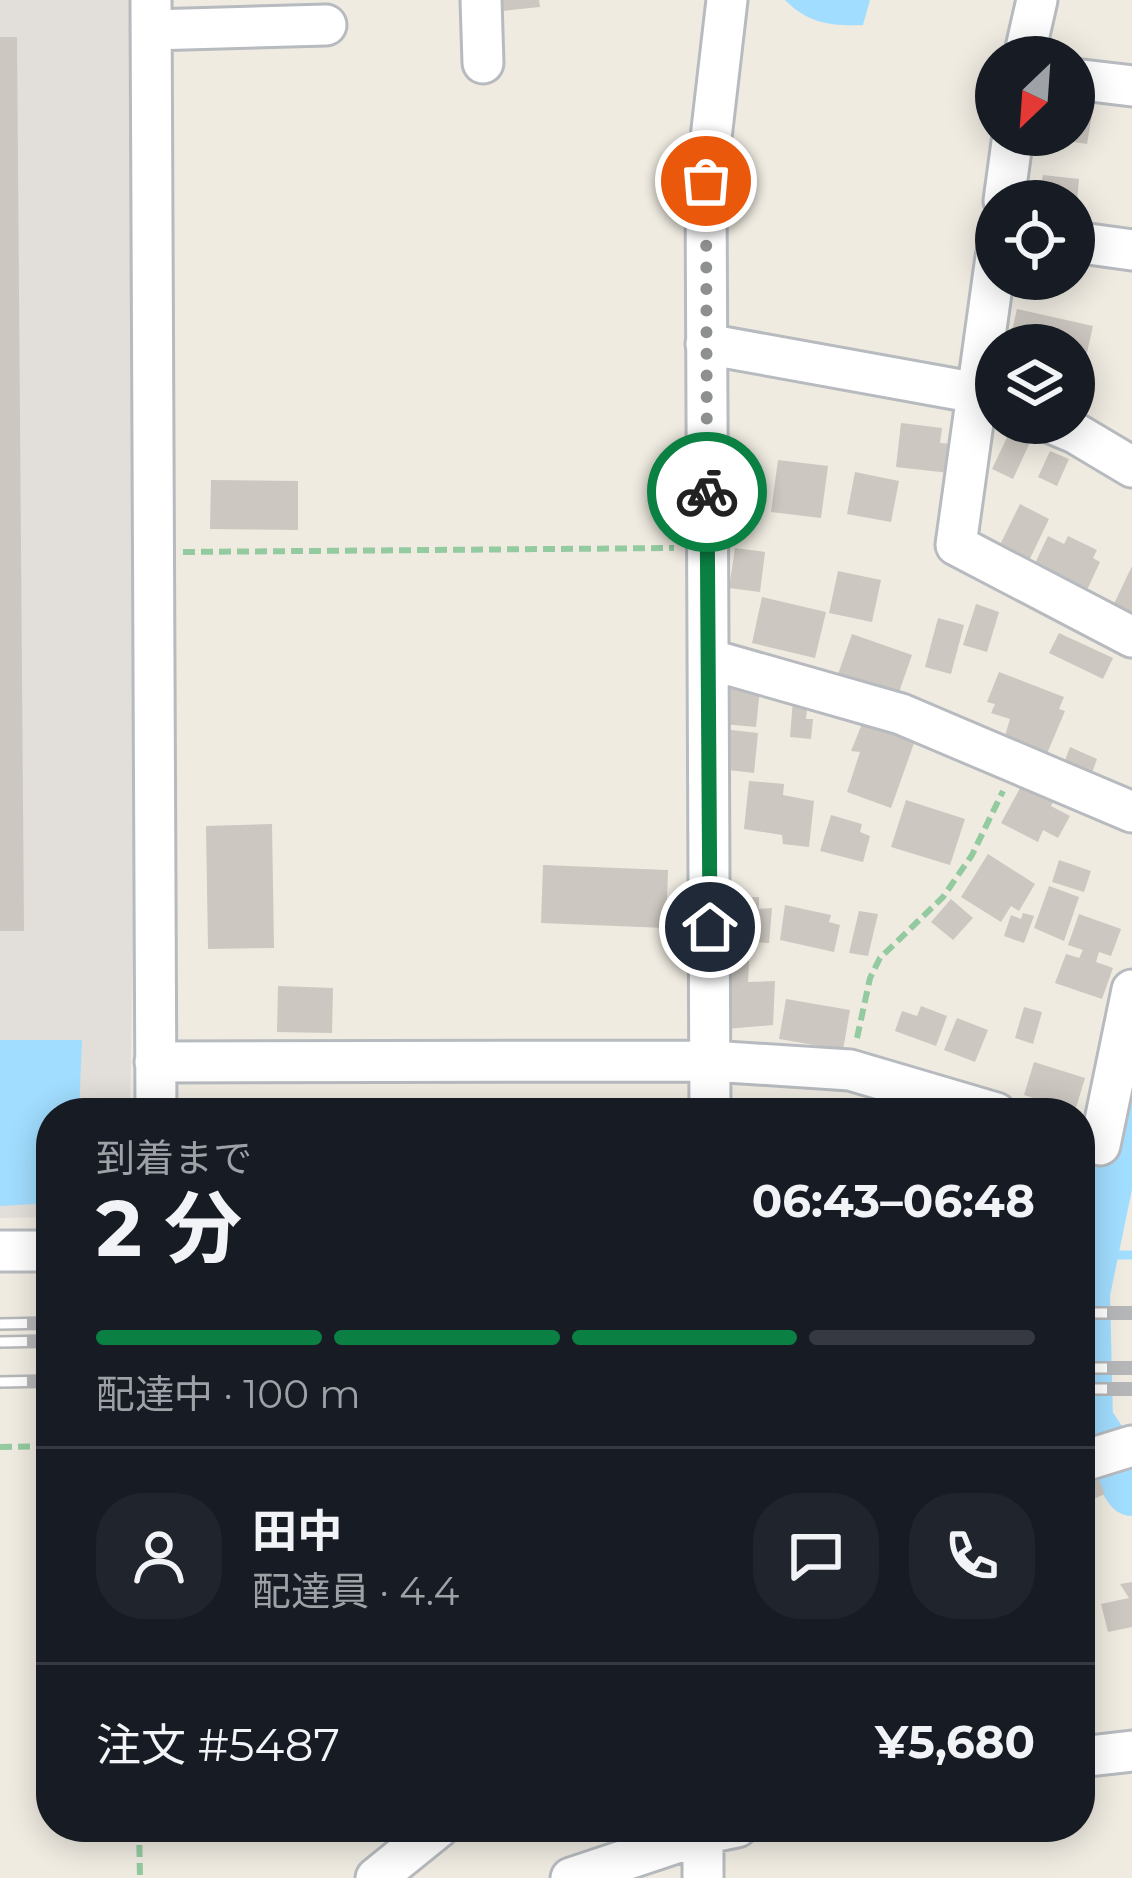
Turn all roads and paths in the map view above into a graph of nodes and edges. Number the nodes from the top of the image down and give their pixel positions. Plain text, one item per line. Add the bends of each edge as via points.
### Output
1 (481, 0) edge
2 (727, 0) edge
3 (1036, 0) edge
4 (151, 15) edge
5 (326, 25) dead end
6 (1028, 36) edge
7 (483, 63) dead end
8 (1095, 82) edge
9 (1132, 86) edge
10 (1095, 245) edge
11 (1132, 250) edge
12 (706, 344) junction
13 (975, 395) edge
14 (976, 444) edge
15 (1094, 444) edge
16 (1132, 467) edge
17 (708, 548) junction
18 (153, 552) junction
19 (1132, 637) edge
20 (708, 659) junction
21 (1017, 763) junction
22 (1132, 812) edge
23 (1132, 990) edge
24 (712, 1061) junction
25 (155, 1062) junction
26 (850, 1070) junction
27 (156, 1098) edge
28 (711, 1098) edge
29 (945, 1098) edge
30 (1108, 1149) edge
31 (0, 1251) edge
32 (36, 1251) edge
33 (36, 1446) edge
34 (1132, 1446) edge
35 (0, 1447) edge
36 (1095, 1457) edge
37 (1132, 1751) edge
38 (1095, 1755) edge
39 (139, 1842) edge
40 (420, 1842) edge
41 (676, 1842) edge
42 (711, 1842) edge
43 (140, 1878) edge
44 (376, 1878) edge
45 (572, 1878) edge
46 (703, 1878) edge

1 - 7 street
2 - 12 street via 706,181
3 - 6 street
4 - 5 street
4 - 18 street
8 - 9 street
10 - 11 street
12 - 13 street
12 - 17 street
14 - 19 street via 956,545
15 - 16 street
17 - 18 path
17 - 20 street
18 - 25 street
20 - 21 street via 901,714
20 - 24 street
21 - 22 street
21 - 26 path via 943,897 880,958
23 - 30 street
24 - 25 street
24 - 26 street
24 - 28 street
25 - 27 street
26 - 29 street
31 - 32 street
33 - 35 path
34 - 36 street
37 - 38 street
39 - 43 path
40 - 44 street
41 - 45 street
42 - 46 street

